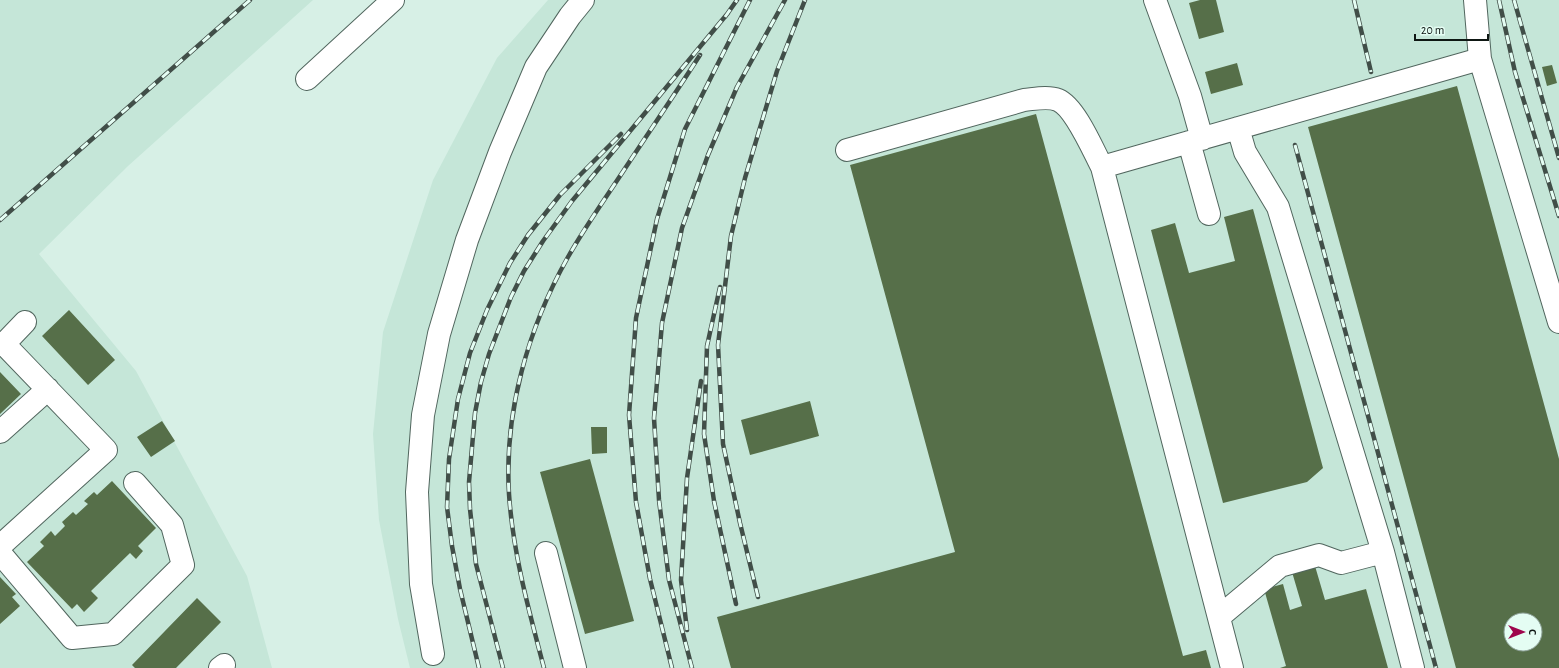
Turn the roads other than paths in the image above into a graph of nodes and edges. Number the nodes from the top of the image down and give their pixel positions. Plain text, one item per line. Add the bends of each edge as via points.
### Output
1 (393, 0) edge
2 (583, 0) edge
3 (1156, 0) edge
4 (1475, 0) edge
5 (1480, 60) junction
6 (307, 79) dead end
7 (1238, 128) junction
8 (1195, 140) junction
9 (847, 150) dead end
10 (1102, 167) junction
11 (1209, 214) dead end
12 (25, 322) dead end
13 (1559, 322) edge
14 (48, 389) junction
15 (0, 432) edge
16 (135, 483) dead end
17 (0, 546) edge
18 (1383, 552) junction
19 (0, 553) edge
20 (546, 553) dead end
21 (1219, 617) junction
22 (433, 654) dead end
23 (575, 668) edge
24 (1232, 668) edge
25 (1413, 668) edge

1 - 6 lane
2 - 22 lane via 536,68 500,152 467,240 439,334 423,416 417,492 421,584
3 - 8 lane via 1190,96
4 - 5 lane
5 - 7 lane
5 - 13 lane
7 - 8 lane
7 - 18 lane via 1245,152 1278,208
8 - 10 lane
8 - 11 lane
9 - 10 lane via 1024,100 1041,98 1058,100 1073,113
10 - 21 lane
12 - 14 lane via 4,344
14 - 15 lane
14 - 17 lane via 106,450
16 - 19 lane via 172,525 183,565 113,634 72,638
18 - 21 lane via 1341,563 1319,556 1280,566
18 - 25 lane
20 - 23 lane
21 - 24 lane

